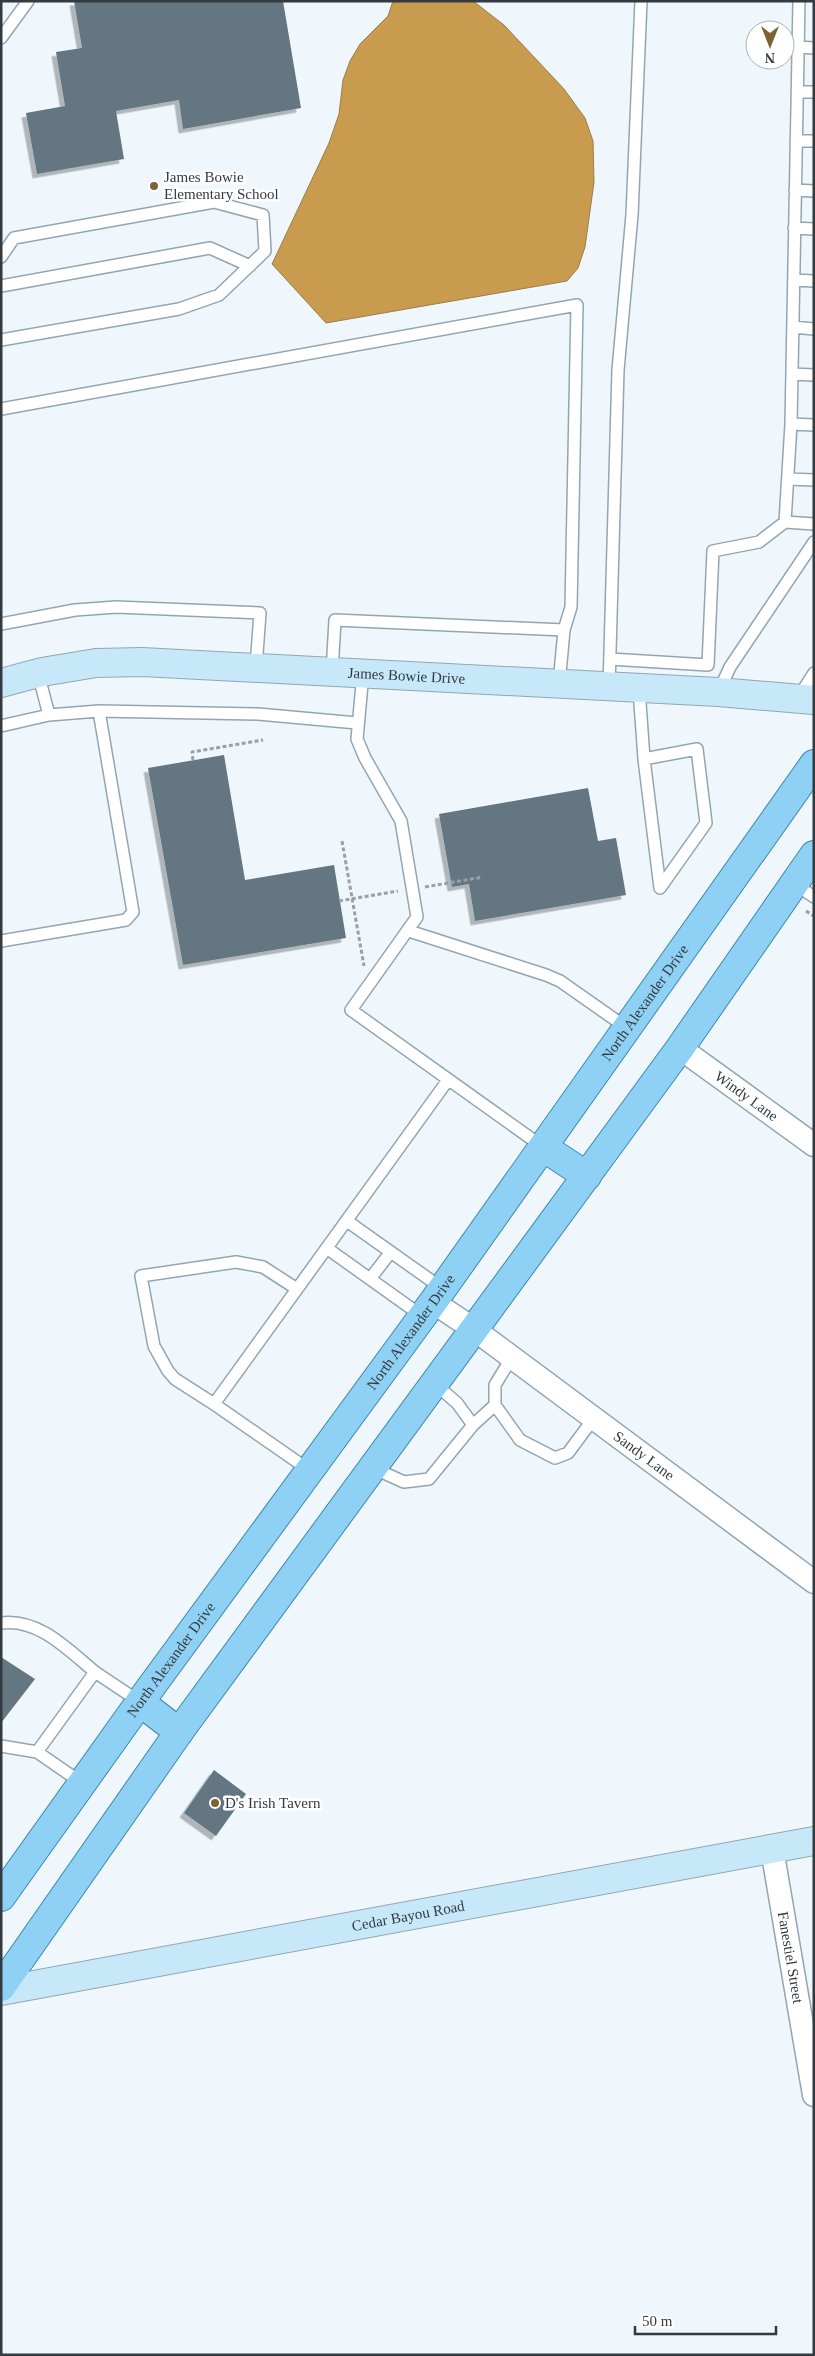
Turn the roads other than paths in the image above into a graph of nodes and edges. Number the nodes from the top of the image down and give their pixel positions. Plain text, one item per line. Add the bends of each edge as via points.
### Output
1 (28, 1) edge
2 (641, 1) edge
3 (799, 1) edge
4 (1, 38) edge
5 (798, 48) junction
6 (814, 48) edge
7 (797, 92) junction
8 (814, 92) edge
9 (796, 141) junction
10 (814, 141) edge
11 (795, 190) junction
12 (814, 190) edge
13 (794, 228) junction
14 (814, 229) edge
15 (1, 257) edge
16 (250, 266) junction
17 (794, 280) junction
18 (814, 281) edge
19 (1, 286) edge
20 (793, 327) junction
21 (814, 329) edge
22 (1, 340) edge
23 (792, 374) junction
24 (814, 375) edge
25 (1, 409) edge
26 (791, 424) junction
27 (814, 425) edge
28 (788, 480) junction
29 (814, 480) edge
30 (785, 522) junction
31 (814, 524) edge
32 (814, 542) edge
33 (1, 624) edge
34 (564, 630) junction
35 (610, 659) junction
36 (708, 665) junction
37 (256, 667) junction
38 (730, 667) junction
39 (332, 672) junction
40 (38, 673) junction
41 (363, 673) junction
42 (814, 673) edge
43 (1, 683) edge
44 (559, 684) junction
45 (609, 687) junction
46 (639, 689) junction
47 (718, 692) junction
48 (806, 699) edge
49 (99, 711) junction
50 (49, 715) junction
51 (357, 723) junction
52 (1, 726) edge
53 (644, 759) junction
54 (814, 764) edge
55 (814, 855) edge
56 (804, 890) edge
57 (408, 931) junction
58 (1, 941) edge
59 (627, 1028) junction
60 (680, 1048) junction
61 (448, 1080) junction
62 (814, 1145) edge
63 (543, 1147) junction
64 (587, 1176) junction
65 (347, 1221) junction
66 (328, 1249) junction
67 (390, 1253) junction
68 (370, 1279) junction
69 (297, 1289) junction
70 (433, 1302) junction
71 (475, 1330) junction
72 (512, 1358) junction
73 (435, 1384) junction
74 (214, 1404) junction
75 (495, 1405) junction
76 (594, 1418) junction
77 (473, 1425) junction
78 (373, 1468) junction
79 (309, 1470) junction
80 (814, 1582) edge
81 (1, 1623) edge
82 (95, 1672) junction
83 (140, 1702) junction
84 (179, 1732) junction
85 (1, 1746) edge
86 (37, 1752) junction
87 (82, 1783) junction
88 (814, 1842) edge
89 (772, 1850) junction
90 (1, 1897) edge
91 (1, 1987) edge
92 (1, 1991) edge
93 (814, 2095) edge

1 - 4 lane
2 - 35 lane via 632,214 618,370
3 - 5 lane
5 - 6 lane
5 - 7 lane
7 - 8 lane
7 - 9 lane
9 - 10 lane
9 - 11 lane
11 - 12 lane
11 - 13 lane
13 - 14 lane
13 - 17 lane
15 - 16 lane via 14,238 214,202 263,215 265,251
16 - 19 lane via 210,248
16 - 22 lane via 219,295 179,309
17 - 18 lane
17 - 20 lane
20 - 21 lane
20 - 23 lane
23 - 24 lane
23 - 26 lane
25 - 34 lane via 577,305 571,607
26 - 27 lane
26 - 28 lane
28 - 29 lane
28 - 30 lane
30 - 31 lane
30 - 36 lane via 759,542 713,551
32 - 38 lane
33 - 37 lane via 75,610 116,607 260,613
34 - 39 lane via 335,620
34 - 44 lane
35 - 36 lane
35 - 45 lane
36 - 38 lane
37 - 39 street, James Bowie Drive
37 - 40 street, James Bowie Drive via 96,663
38 - 47 lane
39 - 41 street, James Bowie Drive
40 - 43 street, James Bowie Drive
40 - 50 lane
41 - 44 street, James Bowie Drive
41 - 51 lane
42 - 48 lane
44 - 45 street, James Bowie Drive
45 - 46 street, James Bowie Drive
46 - 47 street, James Bowie Drive
46 - 53 lane
47 - 48 street, James Bowie Drive
49 - 50 lane
49 - 51 lane via 258,714
49 - 58 lane via 133,912 126,920
50 - 52 lane
51 - 57 lane via 360,748 401,821 417,911
53 - 53 lane via 697,749 706,823 660,888
54 - 59 main road, North Alexander Drive
55 - 56 main road
56 - 60 main road
57 - 59 lane via 546,975
57 - 61 lane via 351,1010
59 - 63 main road, North Alexander Drive
60 - 62 street, Windy Lane
60 - 64 main road
61 - 63 lane
61 - 65 lane
63 - 64 main road
63 - 70 main road, North Alexander Drive
64 - 71 main road
65 - 66 lane
65 - 67 lane
66 - 68 lane
66 - 69 lane
67 - 68 lane
67 - 70 lane
68 - 70 lane
69 - 74 lane
69 - 74 lane via 263,1267 236,1262 140,1276 151,1333 161,1360 175,1379
70 - 71 street, Sandy Lane
70 - 79 main road, North Alexander Drive
71 - 72 street, Sandy Lane
71 - 73 main road
72 - 75 lane via 495,1385
72 - 76 street, Sandy Lane
73 - 77 lane via 457,1403
73 - 78 main road
74 - 79 lane
75 - 76 lane via 520,1440 555,1458 568,1452
75 - 77 lane
76 - 80 street, Sandy Lane
77 - 78 lane via 429,1479 404,1482
78 - 84 main road
79 - 83 main road, North Alexander Drive
81 - 82 lane via 10,1622 51,1635
82 - 83 lane
82 - 86 lane
83 - 84 main road
83 - 87 main road, North Alexander Drive
84 - 91 main road
85 - 86 lane
86 - 87 lane
87 - 90 main road, North Alexander Drive
88 - 89 street, Cedar Bayou Road
89 - 92 street, Cedar Bayou Road
89 - 93 street, Fanestiel Street

